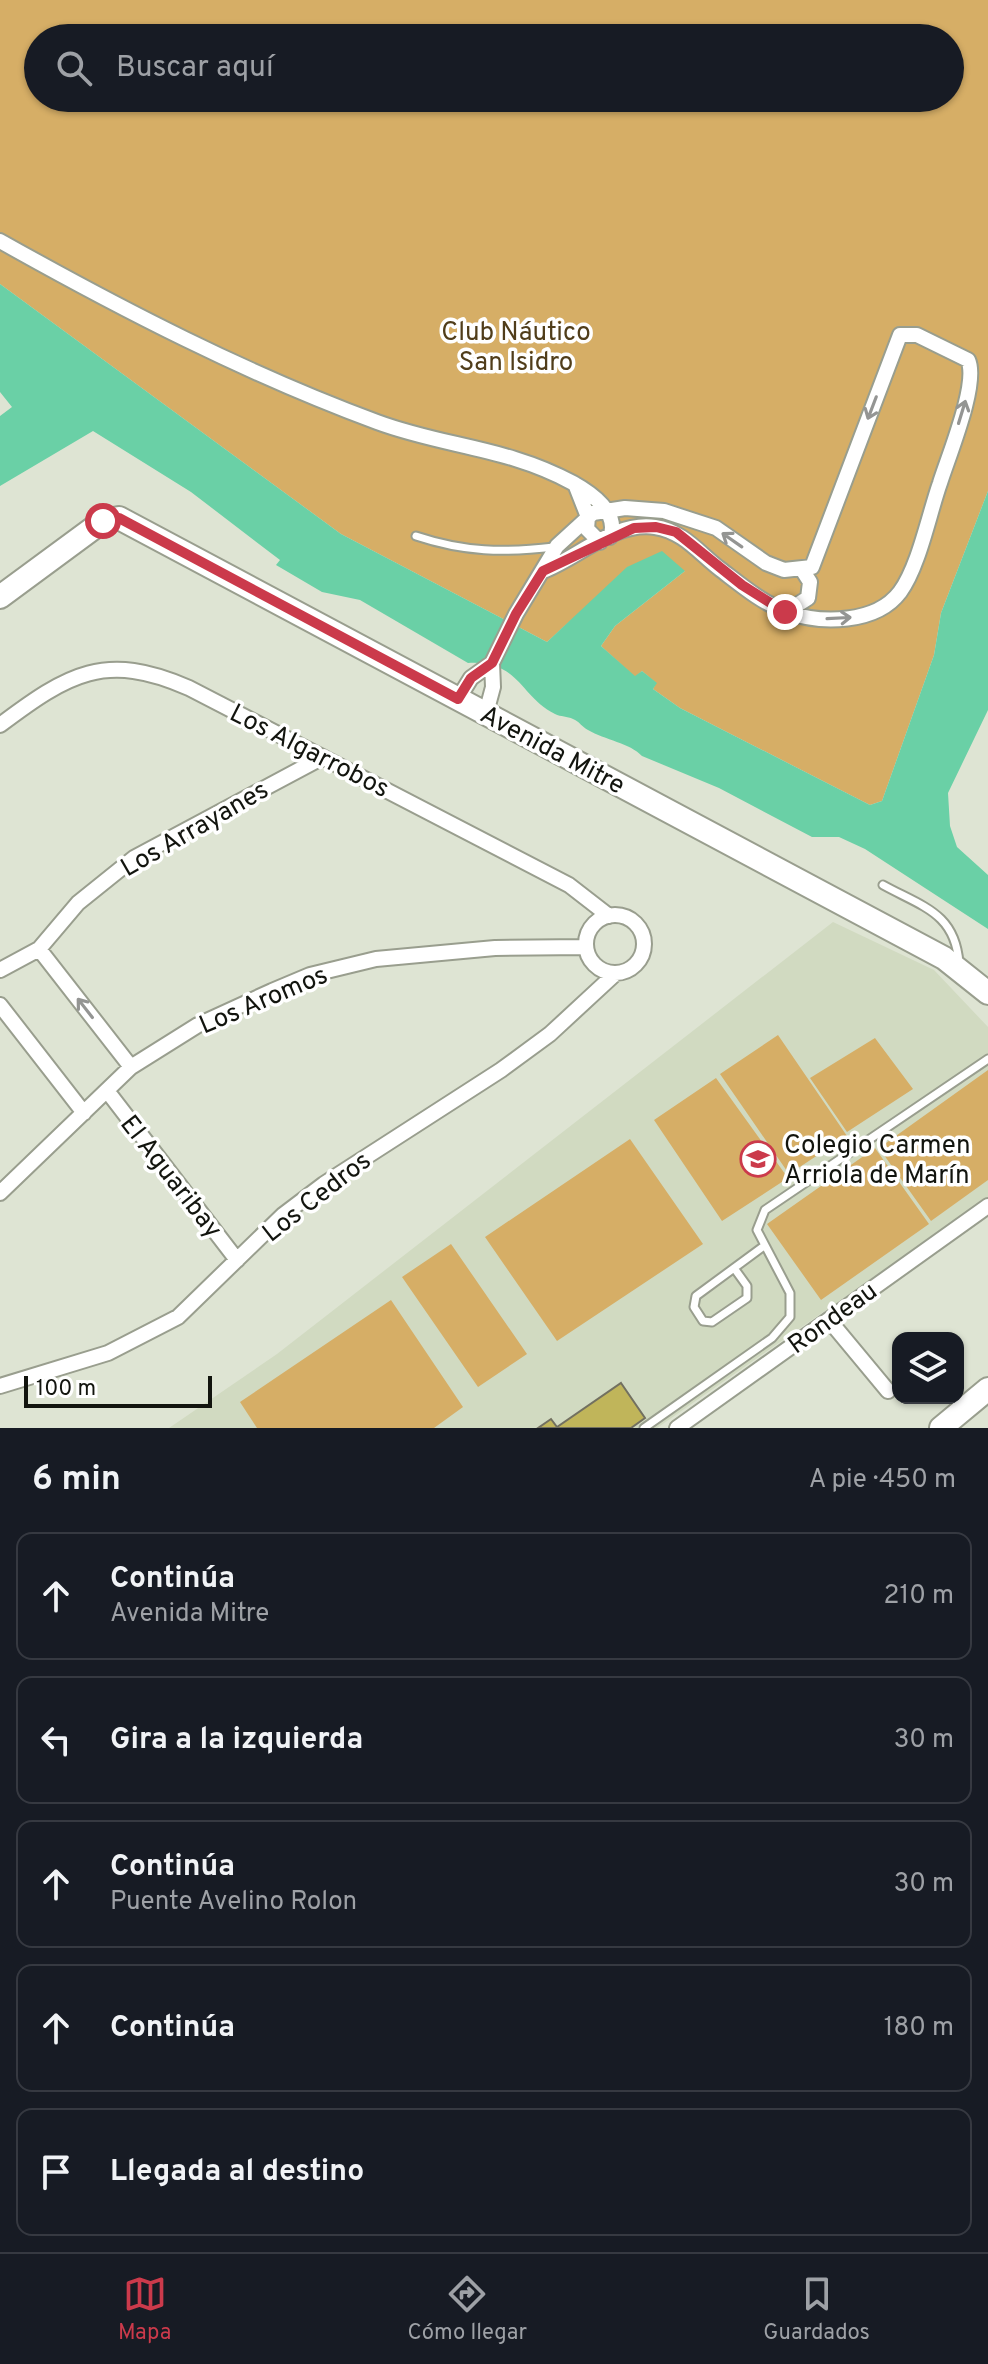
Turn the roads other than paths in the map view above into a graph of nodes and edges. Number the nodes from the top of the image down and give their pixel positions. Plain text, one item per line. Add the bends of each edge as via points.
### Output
1 (0, 241) edge
2 (575, 484) junction
3 (607, 510) junction
4 (588, 517) junction
5 (416, 536) dead end
6 (605, 539) junction
7 (557, 546) junction
8 (543, 571) junction
9 (803, 571) junction
10 (0, 597) edge
11 (785, 612) junction
12 (493, 661) junction
13 (458, 699) junction
14 (486, 713) junction
15 (0, 725) edge
16 (323, 757) junction
17 (883, 885) dead end
18 (609, 916) junction
19 (586, 947) junction
20 (39, 949) junction
21 (0, 952) edge
22 (5, 967) edge
23 (960, 969) junction
24 (616, 973) junction
25 (988, 993) edge
26 (0, 1005) edge
27 (988, 1059) edge
28 (131, 1067) junction
29 (108, 1092) junction
30 (84, 1113) junction
31 (0, 1193) edge
32 (988, 1206) edge
33 (764, 1246) junction
34 (237, 1260) junction
35 (734, 1268) junction
36 (829, 1320) junction
37 (0, 1386) edge
38 (988, 1389) edge
39 (888, 1391) dead end
40 (644, 1428) edge
41 (677, 1428) edge
42 (941, 1428) edge

1 - 2 street via 170,330 336,407 404,433 487,448
2 - 3 street
2 - 4 street
3 - 4 street
3 - 6 street via 613,523
9 -> 3 street via 766,563 694,519 664,511
4 - 6 street via 590,535
4 - 7 street
5 - 7 lane via 485,552
6 - 8 street
6 - 11 street via 645,526 676,532
7 - 8 street
8 - 12 street
9 - 11 street via 810,582 808,598
11 -> 9 street via 831,620 859,616 886,606 900,592 973,374 961,354 917,335 900,335 817,562
10 - 13 street, Avenida Mitre via 111,517 119,518
12 - 13 street via 471,678
12 - 14 street
13 - 14 street, Avenida Mitre
14 - 23 street, Avenida Mitre
15 - 16 street, Los Algarrobos via 55,684 84,674 134,671 189,688
16 - 18 street, Los Algarrobos via 569,885
16 - 20 street, Los Arrayanes via 134,858 78,903
17 - 23 lane via 949,925 957,940
18 - 19 street via 594,924
18 - 24 street, Los Cedros via 628,918 644,940 640,959
19 - 24 street via 593,963
19 - 28 street, Los Aromos via 422,954 338,967 236,1007
20 - 22 street, Los Arrayanes
28 -> 20 street
21 - 22 street
23 - 25 street, Avenida Mitre
24 - 34 street, Los Cedros via 550,1034 324,1184
26 - 30 street, El Aguaribay
27 - 33 lane via 765,1210 757,1230
28 - 29 street, Los Aromos
29 - 30 street, Los Aromos
29 - 34 street, El Aguaribay
30 - 31 street, Los Aromos
32 - 36 street, Rondeau
33 - 35 lane
33 - 40 lane via 790,1293 792,1310 786,1324
34 - 37 street, Los Cedros via 178,1317 149,1334 108,1353
35 - 35 lane via 696,1296 694,1307 703,1321 712,1322 747,1298 747,1286
36 - 39 street
36 - 41 street, Rondeau
38 - 42 street

